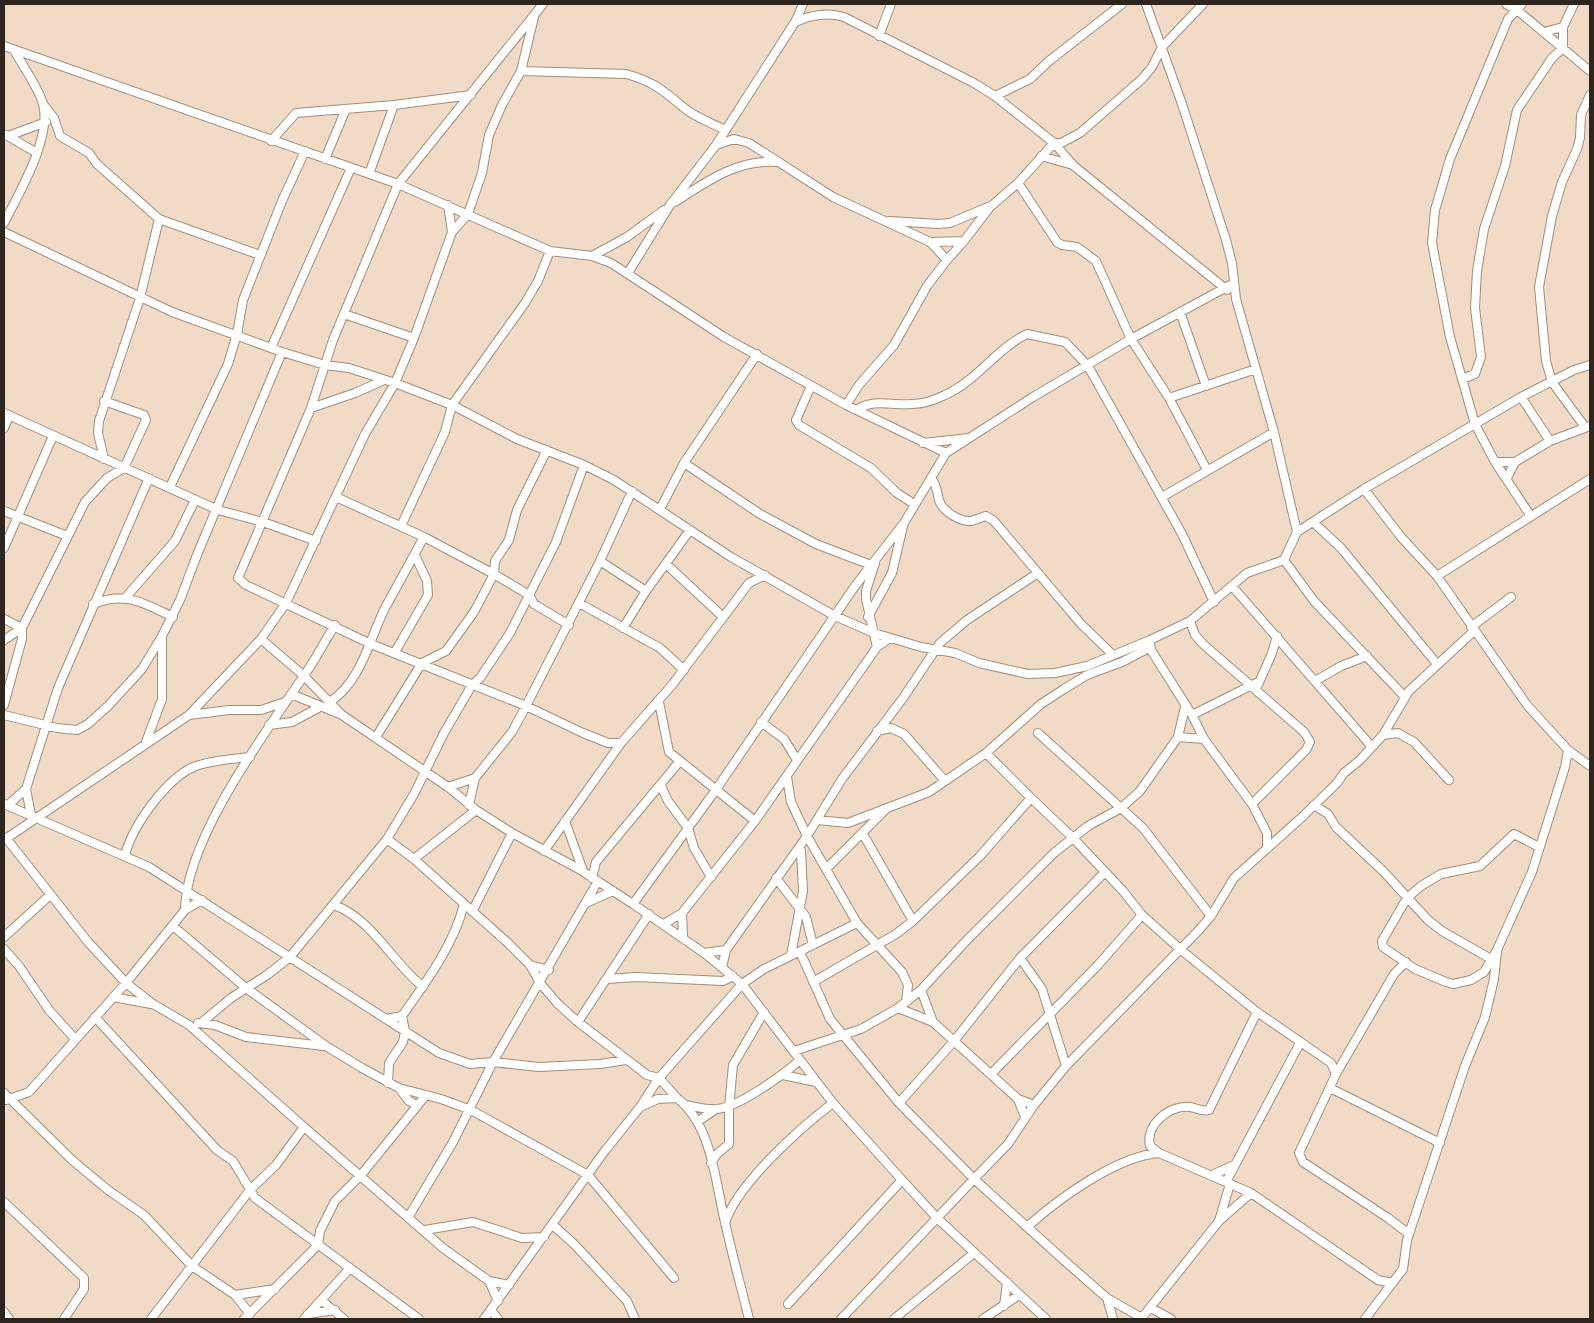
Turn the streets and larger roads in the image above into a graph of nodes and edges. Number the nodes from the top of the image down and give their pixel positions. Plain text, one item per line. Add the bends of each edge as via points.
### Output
1 (543, 4) edge
2 (803, 4) edge
3 (891, 4) edge
4 (1122, 4) edge
5 (1146, 4) edge
6 (1203, 4) edge
7 (1504, 4) edge
8 (1574, 4) edge
9 (1519, 7) edge
10 (534, 15) junction
11 (1508, 19) junction
12 (795, 22) junction
13 (1564, 27) junction
14 (1544, 32) junction
15 (879, 36) junction
16 (4, 46) edge
17 (1162, 48) junction
18 (1563, 48) junction
19 (14, 50) junction
20 (521, 71) junction
21 (1590, 71) edge
22 (1590, 94) edge
23 (472, 95) junction
24 (995, 96) junction
25 (43, 104) junction
26 (394, 105) junction
27 (346, 109) junction
28 (54, 118) junction
29 (44, 122) junction
30 (725, 130) junction
31 (6, 135) edge
32 (271, 141) junction
33 (1054, 143) junction
34 (716, 145) junction
35 (305, 152) junction
36 (37, 153) junction
37 (1042, 156) junction
38 (325, 158) junction
39 (776, 162) junction
40 (1074, 166) junction
41 (351, 168) junction
42 (369, 174) junction
43 (1018, 183) junction
44 (398, 184) junction
45 (448, 205) junction
46 (670, 205) junction
47 (990, 207) junction
48 (468, 214) junction
49 (159, 219) junction
50 (886, 221) junction
51 (4, 223) edge
52 (4, 232) edge
53 (452, 232) junction
54 (964, 241) junction
55 (930, 242) junction
56 (550, 251) junction
57 (260, 255) junction
58 (592, 256) junction
59 (947, 260) junction
60 (628, 273) junction
61 (1234, 282) junction
62 (1225, 288) junction
63 (140, 298) junction
64 (1236, 299) junction
65 (1180, 312) junction
66 (344, 314) junction
67 (237, 334) junction
68 (414, 338) junction
69 (1131, 339) junction
70 (271, 348) junction
71 (282, 352) junction
72 (757, 354) junction
73 (1590, 365) edge
74 (325, 366) junction
75 (1088, 366) junction
76 (1256, 369) junction
77 (1462, 379) junction
78 (384, 380) junction
79 (1552, 382) junction
80 (395, 383) junction
81 (810, 386) junction
82 (1206, 386) junction
83 (1521, 397) junction
84 (1169, 398) junction
85 (104, 401) junction
86 (452, 405) junction
87 (846, 405) junction
88 (311, 408) junction
89 (856, 410) junction
90 (7, 415) edge
91 (1475, 424) junction
92 (1588, 427) edge
93 (4, 428) edge
94 (1274, 432) junction
95 (53, 436) junction
96 (971, 437) junction
97 (1550, 441) junction
98 (923, 443) junction
99 (547, 450) junction
100 (946, 453) junction
101 (104, 459) junction
102 (1496, 462) junction
103 (1515, 462) junction
104 (684, 463) junction
105 (584, 465) junction
106 (124, 468) junction
107 (1207, 470) junction
108 (149, 478) junction
109 (931, 478) junction
110 (1507, 478) junction
111 (1590, 478) edge
112 (170, 487) junction
113 (632, 490) junction
114 (1364, 490) junction
115 (336, 497) junction
116 (1162, 497) junction
117 (195, 500) junction
118 (914, 504) junction
119 (660, 509) junction
120 (218, 510) junction
121 (4, 511) edge
122 (1530, 515) junction
123 (18, 516) junction
124 (264, 522) junction
125 (1313, 522) junction
126 (904, 523) junction
127 (400, 526) junction
128 (690, 530) junction
129 (1297, 532) junction
130 (67, 536) junction
131 (424, 537) junction
132 (316, 541) junction
133 (4, 548) edge
134 (415, 555) junction
135 (1284, 560) junction
136 (600, 561) junction
137 (873, 562) junction
138 (666, 564) junction
139 (752, 568) junction
140 (1038, 573) junction
141 (494, 574) junction
142 (765, 575) junction
143 (1437, 576) junction
144 (749, 583) junction
145 (1232, 586) junction
146 (646, 591) junction
147 (529, 594) junction
148 (126, 597) junction
149 (1511, 597) dead end
150 (1214, 602) junction
151 (286, 603) junction
152 (578, 603) junction
153 (93, 604) junction
154 (722, 616) junction
155 (835, 616) junction
156 (173, 617) junction
157 (868, 617) junction
158 (4, 619) edge
159 (1190, 620) junction
160 (568, 624) junction
161 (335, 625) junction
162 (22, 628) junction
163 (623, 628) junction
164 (1473, 629) junction
165 (874, 633) junction
166 (162, 636) junction
167 (1277, 636) junction
168 (890, 638) junction
169 (4, 640) edge
170 (260, 640) junction
171 (1150, 640) junction
172 (371, 644) junction
173 (1138, 644) junction
174 (877, 647) junction
175 (921, 647) junction
176 (1287, 648) junction
177 (1149, 649) junction
178 (934, 650) junction
179 (395, 652) junction
180 (1272, 653) junction
181 (1113, 655) junction
182 (1367, 656) junction
183 (926, 662) junction
184 (422, 663) junction
185 (1437, 664) junction
186 (684, 670) junction
187 (304, 676) junction
188 (1315, 681) junction
189 (1254, 684) junction
190 (472, 685) junction
191 (291, 694) junction
192 (1405, 697) junction
193 (286, 701) junction
194 (330, 702) junction
195 (659, 702) junction
196 (4, 705) edge
197 (526, 706) junction
198 (320, 707) junction
199 (1185, 707) junction
200 (189, 714) junction
201 (4, 715) edge
202 (342, 715) junction
203 (1192, 715) junction
204 (1393, 720) junction
205 (762, 722) junction
206 (46, 725) junction
207 (268, 725) junction
208 (56, 728) junction
209 (877, 731) junction
210 (1038, 733) dead end
211 (1398, 733) junction
212 (43, 734) junction
213 (1383, 735) junction
214 (1178, 736) junction
215 (376, 737) junction
216 (1204, 739) junction
217 (146, 742) junction
218 (608, 743) junction
219 (621, 743) junction
220 (1372, 747) junction
221 (1568, 750) junction
222 (613, 754) junction
223 (986, 754) junction
224 (250, 757) junction
225 (797, 760) junction
226 (1582, 760) junction
227 (679, 762) junction
228 (1590, 766) edge
229 (1565, 767) junction
230 (426, 771) junction
231 (787, 777) junction
232 (475, 778) junction
233 (1449, 780) dead end
234 (945, 781) junction
235 (448, 786) junction
236 (661, 786) junction
237 (26, 788) junction
238 (715, 791) junction
239 (1031, 798) junction
240 (1113, 798) junction
241 (1252, 804) junction
242 (6, 805) edge
243 (1314, 805) junction
244 (472, 808) junction
245 (1121, 808) junction
246 (886, 809) junction
247 (1110, 812) junction
248 (34, 816) junction
249 (817, 820) junction
250 (565, 821) junction
251 (755, 821) junction
252 (688, 828) junction
253 (512, 833) junction
254 (1267, 833) junction
255 (863, 834) junction
256 (807, 836) junction
257 (1072, 837) junction
258 (1276, 838) junction
259 (5, 839) edge
260 (387, 839) junction
261 (1267, 846) junction
262 (1538, 847) junction
263 (544, 851) junction
264 (800, 851) junction
265 (124, 854) junction
266 (817, 854) junction
267 (414, 859) junction
268 (596, 862) junction
269 (580, 868) junction
270 (827, 868) junction
271 (1105, 872) junction
272 (711, 876) junction
273 (776, 878) junction
274 (595, 879) junction
275 (185, 890) junction
276 (614, 891) junction
277 (50, 895) junction
278 (1407, 898) junction
279 (202, 900) junction
280 (464, 904) junction
281 (586, 904) junction
282 (634, 904) junction
283 (334, 905) junction
284 (185, 910) junction
285 (473, 910) junction
286 (800, 910) junction
287 (682, 913) junction
288 (649, 914) junction
289 (1142, 915) junction
290 (1211, 916) junction
291 (913, 921) junction
292 (664, 924) junction
293 (857, 924) junction
294 (173, 926) junction
295 (4, 937) edge
296 (683, 938) junction
297 (876, 944) junction
298 (813, 945) junction
299 (4, 948) edge
300 (1180, 949) junction
301 (726, 950) junction
302 (1497, 950) junction
303 (800, 952) junction
304 (704, 953) junction
305 (791, 955) junction
306 (290, 957) junction
307 (1020, 958) junction
308 (1491, 959) junction
309 (1406, 962) junction
310 (530, 965) junction
311 (722, 967) junction
312 (548, 970) junction
313 (733, 976) junction
314 (607, 979) junction
315 (813, 982) junction
316 (126, 983) junction
317 (540, 983) junction
318 (742, 984) junction
319 (908, 985) junction
320 (423, 987) junction
321 (246, 988) junction
322 (920, 991) junction
323 (113, 997) junction
324 (906, 1002) junction
325 (153, 1004) junction
326 (898, 1008) junction
327 (764, 1012) junction
328 (1257, 1012) junction
329 (1051, 1014) junction
330 (402, 1016) junction
331 (95, 1017) junction
332 (386, 1019) junction
333 (578, 1022) junction
334 (933, 1022) junction
335 (201, 1023) junction
336 (189, 1025) junction
337 (405, 1031) junction
338 (842, 1036) junction
339 (75, 1039) junction
340 (954, 1041) junction
341 (1300, 1043) junction
342 (326, 1046) junction
343 (794, 1051) junction
344 (626, 1060) junction
345 (800, 1060) junction
346 (493, 1062) junction
347 (1330, 1063) junction
348 (1342, 1064) junction
349 (1066, 1066) junction
350 (991, 1074) junction
351 (1336, 1074) junction
352 (647, 1075) junction
353 (783, 1075) junction
354 (659, 1078) junction
355 (816, 1082) junction
356 (388, 1083) junction
357 (399, 1088) junction
358 (652, 1088) junction
359 (1330, 1088) junction
360 (4, 1093) edge
361 (426, 1094) junction
362 (677, 1098) junction
363 (1018, 1099) junction
364 (7, 1100) edge
365 (409, 1101) junction
366 (833, 1103) junction
367 (899, 1103) junction
368 (417, 1104) junction
369 (686, 1105) junction
370 (1034, 1105) junction
371 (640, 1107) junction
372 (729, 1107) junction
373 (471, 1110) junction
374 (716, 1110) junction
375 (410, 1112) junction
376 (1025, 1118) junction
377 (697, 1122) junction
378 (304, 1127) junction
379 (1440, 1144) junction
380 (1159, 1153) junction
381 (711, 1163) junction
382 (1234, 1165) junction
383 (361, 1175) junction
384 (588, 1175) junction
385 (1212, 1175) junction
386 (974, 1179) junction
387 (902, 1180) junction
388 (1228, 1183) junction
389 (250, 1190) junction
390 (1251, 1193) junction
391 (255, 1198) junction
392 (244, 1200) junction
393 (4, 1202) edge
394 (409, 1216) junction
395 (937, 1218) junction
396 (1219, 1221) junction
397 (725, 1223) junction
398 (553, 1225) junction
399 (1027, 1226) junction
400 (425, 1230) junction
401 (1410, 1234) junction
402 (544, 1238) junction
403 (318, 1245) junction
404 (974, 1253) junction
405 (192, 1266) junction
406 (350, 1268) junction
407 (674, 1278) dead end
408 (1378, 1280) junction
409 (489, 1282) junction
410 (1007, 1282) junction
411 (1392, 1283) junction
412 (509, 1285) junction
413 (275, 1289) junction
414 (1383, 1294) junction
415 (235, 1295) junction
416 (1020, 1295) junction
417 (1107, 1298) junction
418 (321, 1300) junction
419 (498, 1301) junction
420 (788, 1304) dead end
421 (1004, 1306) junction
422 (1151, 1308) junction
423 (335, 1310) junction
424 (492, 1310) junction
425 (4, 1312) edge
426 (247, 1316) edge
427 (306, 1317) edge
428 (8, 1319) edge
429 (65, 1319) edge
430 (151, 1319) edge
431 (344, 1319) edge
432 (418, 1319) edge
433 (484, 1319) edge
434 (498, 1319) edge
435 (635, 1319) edge
436 (748, 1319) edge
437 (841, 1319) edge
438 (894, 1319) edge
439 (983, 1319) edge
440 (1046, 1319) edge
441 (1113, 1319) edge
442 (1142, 1319) edge
443 (1171, 1319) edge
444 (1365, 1319) edge

1 - 10 street
2 - 12 street
3 - 15 street
4 - 24 street via 1030,79
5 - 17 street
6 - 17 street
7 - 9 street
7 - 11 street
8 - 13 street
9 - 11 street
9 - 14 street
10 - 20 street
10 - 23 street
11 - 77 street via 1450,158 1433,226 1433,257
12 - 15 street via 807,16 836,14
12 - 30 street
13 - 14 street
13 - 18 street
14 - 18 street
15 - 24 street
16 - 19 street
17 - 33 street via 1142,79 1080,133 1061,143
17 - 61 street via 1226,240
18 - 21 street
18 - 77 street via 1552,58 1525,97 1513,124 1505,166 1484,228 1477,271 1475,308 1482,357 1475,374
19 - 25 street
19 - 32 street
20 - 30 street via 626,74 642,78 670,94 683,108
20 - 48 street via 489,135 482,173
22 - 79 street via 1581,115 1580,138 1552,216 1539,287 1546,361
23 - 26 street
23 - 44 street via 456,110
24 - 33 street
25 - 28 street
25 - 29 street
26 - 27 street
26 - 42 street
27 - 32 street via 296,113
27 - 38 street
28 - 29 street
28 - 49 street via 60,136 89,153
29 - 31 street
29 - 36 street
30 - 34 street
31 - 36 street
32 - 35 street
33 - 37 street
33 - 40 street
34 - 39 street via 725,140 741,140
34 - 46 street
35 - 38 street
35 - 57 street
36 - 51 street
37 - 40 street
37 - 43 street
38 - 41 street
39 - 46 street via 740,165 705,182
39 - 50 street via 833,197
40 - 62 street
41 - 42 street
41 - 70 street
42 - 44 street
43 - 47 street
43 - 69 street via 1057,242 1077,247 1096,261
44 - 45 street
44 - 66 street
45 - 48 street
45 - 53 street
46 - 58 street via 627,237
46 - 60 street
47 - 50 street via 944,224
47 - 54 street
48 - 53 street
48 - 56 street
49 - 57 street
49 - 63 street
50 - 55 street
52 - 63 street
53 - 68 street
54 - 55 street
54 - 59 street
55 - 59 street
56 - 58 street
56 - 86 street via 525,303
57 - 67 street via 243,300
58 - 60 street
59 - 87 street via 927,286 894,345
60 - 72 street via 724,337
61 - 62 street
61 - 64 street
62 - 64 street
62 - 65 street
63 - 67 street
63 - 85 street
64 - 76 street
65 - 69 street
65 - 82 street
66 - 68 street
66 - 74 street
67 - 70 street
67 - 112 street via 228,364
68 - 80 street
69 - 75 street
69 - 84 street
70 - 71 street
71 - 74 street
71 - 120 street
72 - 81 street
72 - 104 street
73 - 79 street
74 - 78 street via 349,368
74 - 88 street
75 - 89 street via 1065,342 1028,334 1008,345 979,374 945,395 911,404 873,402
75 - 96 street
75 - 116 street
76 - 82 street
76 - 94 street
77 - 91 street
78 - 80 street
78 - 88 street
79 - 83 street
79 - 92 street
80 - 86 street
80 - 115 street via 365,434
81 - 87 street
81 - 118 street via 797,413 799,425 871,468
82 - 84 street
83 - 91 street
83 - 97 street
84 - 107 street
85 - 101 street via 98,433
85 - 106 street via 147,418
86 - 99 street via 517,439
86 - 127 street via 446,432
87 - 89 street
88 - 124 street
89 - 98 street
90 - 93 street
90 - 95 street
91 - 102 street
91 - 114 street
92 - 97 street
94 - 107 street
94 - 129 street
95 - 101 street
95 - 123 street
96 - 98 street
96 - 100 street
97 - 103 street
98 - 100 street
99 - 105 street
99 - 141 street via 517,510 509,540 495,561
100 - 109 street
101 - 106 street
102 - 103 street
102 - 110 street
103 - 110 street
104 - 119 street
104 - 137 street via 760,514 816,544
105 - 113 street
105 - 147 street via 556,542
106 - 108 street
106 - 130 street via 94,490
107 - 116 street
108 - 112 street
108 - 153 street
109 - 118 street
109 - 140 street via 943,508 964,520 991,518
110 - 122 street
111 - 122 street
112 - 117 street
113 - 119 street
113 - 136 street
114 - 125 street
114 - 143 street
115 - 127 street
115 - 132 street
116 - 150 street
117 - 120 street
117 - 148 street via 175,541
118 - 126 street
119 - 128 street
120 - 124 street
120 - 156 street
121 - 123 street
122 - 143 street
123 - 130 street
123 - 133 street
124 - 132 street
124 - 151 street via 238,578 246,586
125 - 129 street
125 - 185 street via 1341,548
126 - 137 street
126 - 157 street via 892,572
127 - 131 street
128 - 138 street
128 - 139 street
129 - 135 street
130 - 162 street
131 - 134 street
131 - 141 street
132 - 151 street
134 - 172 street via 385,609
134 - 179 street via 427,581 428,595
135 - 145 street via 1277,565 1256,568
135 - 182 street via 1314,600
136 - 146 street
136 - 152 street
137 - 155 street
137 - 157 street via 866,591
138 - 146 street
138 - 154 street
139 - 142 street
139 - 144 street
140 - 178 street via 952,630
140 - 181 street via 1081,624
141 - 147 street
141 - 184 street via 474,612 446,651
142 - 144 street
142 - 155 street
143 - 164 street
144 - 154 street
145 - 150 street
145 - 167 street
146 - 163 street
147 - 160 street via 534,604
147 - 190 street via 510,633
148 - 153 street
148 - 156 street
149 - 164 street
150 - 159 street
151 - 161 street
151 - 170 street
152 - 160 street
152 - 163 street
153 - 206 street
154 - 186 street
155 - 165 street
155 - 205 street
156 - 166 street
157 - 165 street
158 - 162 street
159 - 171 street
159 - 189 street via 1195,635 1203,644
160 - 197 street
161 - 172 street
161 - 187 street
162 - 169 street
162 - 196 street via 22,639
163 - 186 street via 660,648
164 - 185 street
164 - 221 street via 1527,705
165 - 168 street
165 - 174 street
166 - 208 street via 135,678 88,724 77,730
166 - 217 street via 162,699
167 - 176 street
167 - 180 street
168 - 174 street
168 - 175 street
170 - 187 street
170 - 200 street
171 - 173 street
171 - 177 street
172 - 179 street
172 - 194 street via 353,678 340,696
173 - 177 street
173 - 181 street
174 - 225 street
175 - 178 street
175 - 183 street
176 - 180 street
176 - 188 street
177 - 199 street
177 - 223 street via 1087,675 1064,689 1041,704
178 - 181 street via 1028,674 1056,673
178 - 183 street
179 - 184 street
180 - 189 street
182 - 188 street
182 - 192 street
183 - 209 street
184 - 190 street
184 - 215 street
185 - 192 street
186 - 195 street
187 - 191 street
187 - 194 street
188 - 220 street
189 - 203 street
189 - 241 street via 1258,692 1304,732 1310,742 1306,750
190 - 197 street
190 - 230 street
191 - 193 street
191 - 198 street
192 - 204 street
193 - 200 street via 261,710
193 - 207 street
194 - 202 street
195 - 219 street
195 - 227 street via 666,748
197 - 218 street
197 - 232 street via 512,732
198 - 202 street
198 - 207 street via 292,722
199 - 203 street
199 - 214 street
200 - 217 street
201 - 206 street
202 - 215 street
203 - 216 street
204 - 211 street
204 - 213 street
205 - 225 street via 784,739
205 - 238 street
206 - 208 street
206 - 212 street
207 - 224 street
208 - 212 street
209 - 234 street via 891,728 904,734
209 - 249 street
210 - 240 street
211 - 213 street
211 - 233 street via 1414,742
212 - 237 street
213 - 220 street
214 - 216 street
214 - 245 street via 1140,791
215 - 230 street
216 - 241 street
217 - 248 street
218 - 219 street
218 - 222 street
219 - 222 street
220 - 243 street
221 - 226 street
221 - 229 street
222 - 250 street
223 - 234 street
223 - 239 street
224 - 265 street via 197,766 175,778 136,826
224 - 275 street via 211,825
225 - 231 street
226 - 228 street
226 - 229 street
227 - 236 street
227 - 238 street
229 - 262 street
230 - 235 street
230 - 260 street
231 - 251 street
231 - 256 street via 791,802
232 - 235 street
232 - 244 street
234 - 246 street via 929,792
235 - 244 street
236 - 252 street via 668,802
236 - 268 street
237 - 242 street
237 - 248 street
238 - 251 street
238 - 252 street
239 - 257 street
239 - 291 street via 980,856
240 - 245 street
240 - 247 street
241 - 254 street
242 - 248 street
243 - 258 street
243 - 278 street via 1328,814
244 - 253 street
244 - 267 street
245 - 247 street
245 - 290 street via 1148,835
246 - 249 street via 848,823
246 - 255 street
247 - 257 street
248 - 259 street
248 - 265 street
249 - 256 street
250 - 263 street
250 - 269 street
251 - 272 street
252 - 272 street via 694,848
252 - 282 street
253 - 263 street
253 - 285 street
254 - 258 street
254 - 261 street
255 - 270 street
255 - 291 street
256 - 264 street
256 - 266 street
257 - 271 street
257 - 322 street via 1031,874
258 - 261 street
259 - 277 street
260 - 267 street
260 - 283 street
261 - 290 street via 1234,878
262 - 278 street via 1514,834 1486,863 1433,877
262 - 302 street via 1532,872
263 - 269 street
264 - 266 street
264 - 273 street
264 - 286 street via 803,891
265 - 275 street
266 - 270 street
267 - 280 street
268 - 269 street
268 - 274 street
269 - 274 street
270 - 293 street
271 - 289 street
271 - 307 street
272 - 287 street
273 - 286 street
273 - 301 street
274 - 276 street
274 - 281 street
275 - 279 street
275 - 284 street
276 - 281 street
276 - 282 street
277 - 295 street
277 - 316 street
278 - 308 street via 1442,931
278 - 309 street via 1381,944
279 - 284 street
279 - 306 street
280 - 285 street
280 - 320 street via 446,948
281 - 312 street
282 - 288 street
283 - 306 street
283 - 320 street via 365,924 400,967
284 - 294 street
285 - 310 street
286 - 298 street via 809,923
286 - 305 street
287 - 292 street
287 - 296 street
288 - 292 street
288 - 314 street
289 - 300 street
289 - 329 street
290 - 300 street
291 - 297 street
292 - 296 street
293 - 297 street
293 - 298 street
294 - 316 street
294 - 321 street
296 - 304 street
297 - 315 street
297 - 319 street via 902,972
298 - 303 street
299 - 339 street via 49,1010
300 - 328 street
300 - 349 street
301 - 304 street
301 - 311 street
302 - 308 street
302 - 379 street via 1487,1011
303 - 305 street
303 - 315 street
304 - 311 street
305 - 318 street
306 - 321 street
306 - 332 street
307 - 329 street via 1042,989
307 - 340 street
308 - 309 street via 1478,977 1453,984 1415,969
309 - 348 street via 1394,974
310 - 312 street
310 - 317 street
311 - 313 street
312 - 317 street
313 - 314 street via 723,981
313 - 318 street
314 - 333 street
315 - 338 street via 830,1019
316 - 323 street
316 - 325 street
317 - 333 street
317 - 346 street
318 - 327 street
318 - 354 street
319 - 322 street
319 - 324 street
320 - 330 street
321 - 335 street
321 - 342 street
322 - 324 street
322 - 334 street
323 - 325 street
323 - 331 street
324 - 326 street
325 - 336 street
326 - 334 street
326 - 338 street
327 - 343 street
327 - 372 street via 733,1065
328 - 341 street
328 - 380 street via 1209,1110 1184,1108 1165,1114 1155,1124 1149,1133 1149,1141
329 - 349 street
329 - 350 street
330 - 332 street
330 - 337 street
331 - 339 street
331 - 389 street via 217,1150 233,1161
332 - 337 street
333 - 344 street
334 - 340 street
335 - 336 street
335 - 342 street via 246,1037
336 - 378 street
337 - 346 street via 439,1053 459,1061 470,1064
337 - 356 street via 403,1042 390,1063
338 - 343 street
338 - 367 street
339 - 364 street via 29,1092
340 - 350 street
340 - 367 street
341 - 347 street
341 - 382 street
342 - 356 street
343 - 345 street
344 - 346 street via 539,1067
344 - 352 street
345 - 353 street
345 - 355 street
346 - 373 street
347 - 348 street
347 - 351 street
348 - 351 street
349 - 370 street
350 - 363 street
351 - 359 street
352 - 354 street
352 - 358 street
353 - 355 street
353 - 372 street
354 - 358 street
354 - 362 street
355 - 366 street
356 - 357 street
357 - 361 street
357 - 365 street
358 - 371 street
359 - 379 street
359 - 401 street via 1302,1146 1300,1158
360 - 364 street
361 - 368 street
361 - 373 street
362 - 369 street
362 - 371 street via 658,1099
363 - 370 street
363 - 376 street
364 - 405 street via 72,1160 144,1215
365 - 368 street
365 - 375 street
366 - 387 street
366 - 397 street via 760,1170 735,1199
367 - 386 street
368 - 375 street
369 - 374 street
369 - 377 street
370 - 376 street
371 - 384 street
372 - 374 street
372 - 381 street via 729,1144
373 - 384 street
373 - 394 street
374 - 377 street
375 - 383 street
376 - 386 street via 1003,1150
377 - 381 street
378 - 383 street
378 - 389 street via 276,1165
379 - 401 street
380 - 385 street
380 - 399 street via 1133,1157 1119,1164 1059,1200
381 - 397 street
382 - 385 street
382 - 388 street
383 - 394 street
383 - 403 street via 343,1191 326,1214
384 - 398 street
384 - 407 street
385 - 388 street
386 - 395 street
386 - 399 street
387 - 395 street
387 - 420 street
388 - 390 street
388 - 396 street
389 - 391 street
389 - 392 street
390 - 396 street
390 - 408 street
391 - 392 street
391 - 403 street
392 - 405 street
393 - 429 street via 84,1278 84,1289
394 - 400 street
395 - 404 street
395 - 437 street
396 - 422 street
397 - 436 street
398 - 402 street
398 - 435 street via 627,1301
399 - 417 street
400 - 402 street via 473,1222 522,1238
400 - 409 street via 443,1248
401 - 411 street via 1403,1269
402 - 412 street
403 - 406 street
403 - 413 street
404 - 410 street
404 - 438 street
405 - 415 street
405 - 430 street
406 - 418 street
406 - 432 street
408 - 411 street
408 - 414 street
409 - 412 street
409 - 419 street
410 - 416 street
410 - 421 street
411 - 414 street
412 - 419 street
413 - 415 street
413 - 426 street
414 - 444 street
415 - 426 street
416 - 421 street
416 - 440 street
417 - 441 street
417 - 442 street
418 - 423 street
418 - 427 street
419 - 424 street
421 - 439 street
422 - 442 street
422 - 443 street
423 - 427 street
423 - 431 street
424 - 433 street
424 - 434 street
425 - 428 street

